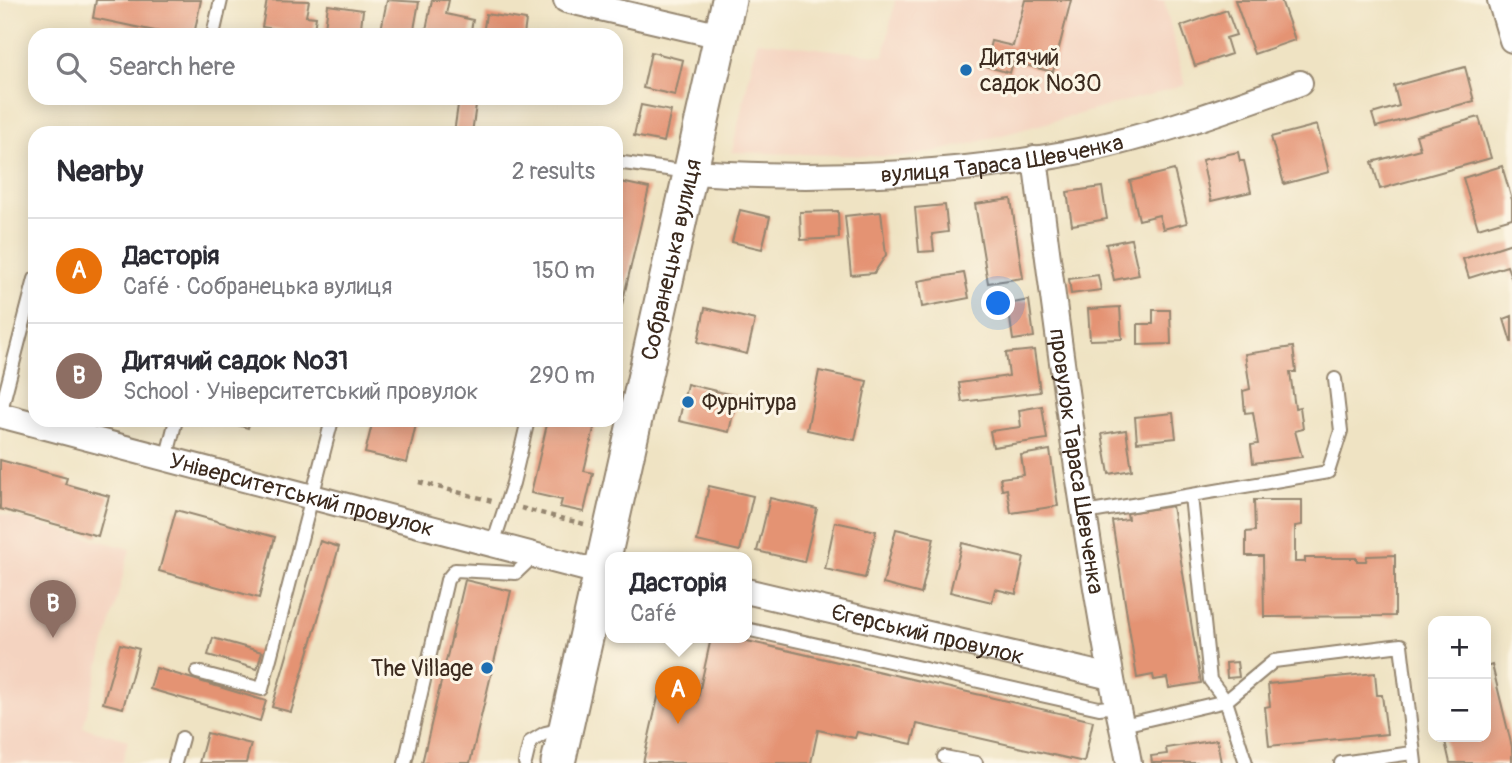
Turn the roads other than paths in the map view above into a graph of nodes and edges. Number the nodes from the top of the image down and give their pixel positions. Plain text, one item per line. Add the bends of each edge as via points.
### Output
1 (221, 0) edge
2 (566, 0) edge
3 (729, 0) edge
4 (1500, 0) edge
5 (215, 28) edge
6 (721, 36) junction
7 (1512, 40) edge
8 (1300, 83) dead end
9 (1035, 158) junction
10 (623, 163) edge
11 (693, 172) junction
12 (28, 306) edge
13 (1335, 379) dead end
14 (0, 415) edge
15 (28, 422) edge
16 (45, 427) edge
17 (174, 427) edge
18 (330, 427) edge
19 (526, 427) edge
20 (166, 459) junction
21 (1191, 496) junction
22 (312, 497) junction
23 (1085, 513) junction
24 (493, 544) junction
25 (608, 552) edge
26 (535, 555) junction
27 (605, 564) edge
28 (752, 593) edge
29 (752, 630) edge
30 (197, 671) dead end
31 (1111, 677) junction
32 (1226, 701) junction
33 (1120, 715) junction
34 (566, 728) junction
35 (182, 738) dead end
36 (944, 757) dead end
37 (1413, 758) edge
38 (175, 763) edge
39 (405, 763) edge
40 (525, 763) edge
41 (558, 763) edge
42 (976, 763) edge
43 (1129, 763) edge
44 (1246, 763) edge
45 (1341, 763) edge

1 - 5 lane
2 - 6 street
3 - 6 main road, Собранецька вулиця
4 - 7 street
6 - 11 main road, Собранецька вулиця
8 - 9 street, вулиця Тараса Шевченка via 1171,128
9 - 11 street, вулиця Тараса Шевченка via 812,176
9 - 23 street, провулок Тараса Шевченка
10 - 11 lane
11 - 25 main road, Собранецька вулиця
12 - 14 lane
13 - 21 lane via 1341,431 1328,472
14 - 15 street, Університетський провулок
16 - 20 street, Університетський провулок
17 - 20 lane
18 - 22 lane
19 - 24 lane
20 - 22 street, Університетський провулок
21 - 23 lane
21 - 32 lane via 1210,680
22 - 24 street, Університетський провулок
22 - 30 lane via 262,689
23 - 31 street, провулок Тараса Шевченка
24 - 26 street, Університетський провулок
26 - 27 street, Університетський провулок
26 - 39 lane via 516,573 454,570 447,580
27 - 34 main road, Собранецька вулиця
28 - 31 street, Єгерський провулок
29 - 33 lane
31 - 33 street, провулок Тараса Шевченка
32 - 33 lane
32 - 37 lane via 1274,661 1401,645
32 - 44 lane
33 - 43 street, провулок Тараса Шевченка
34 - 40 lane via 530,741
34 - 41 main road, Собранецька вулиця
35 - 38 lane
36 - 42 lane
37 - 45 lane

